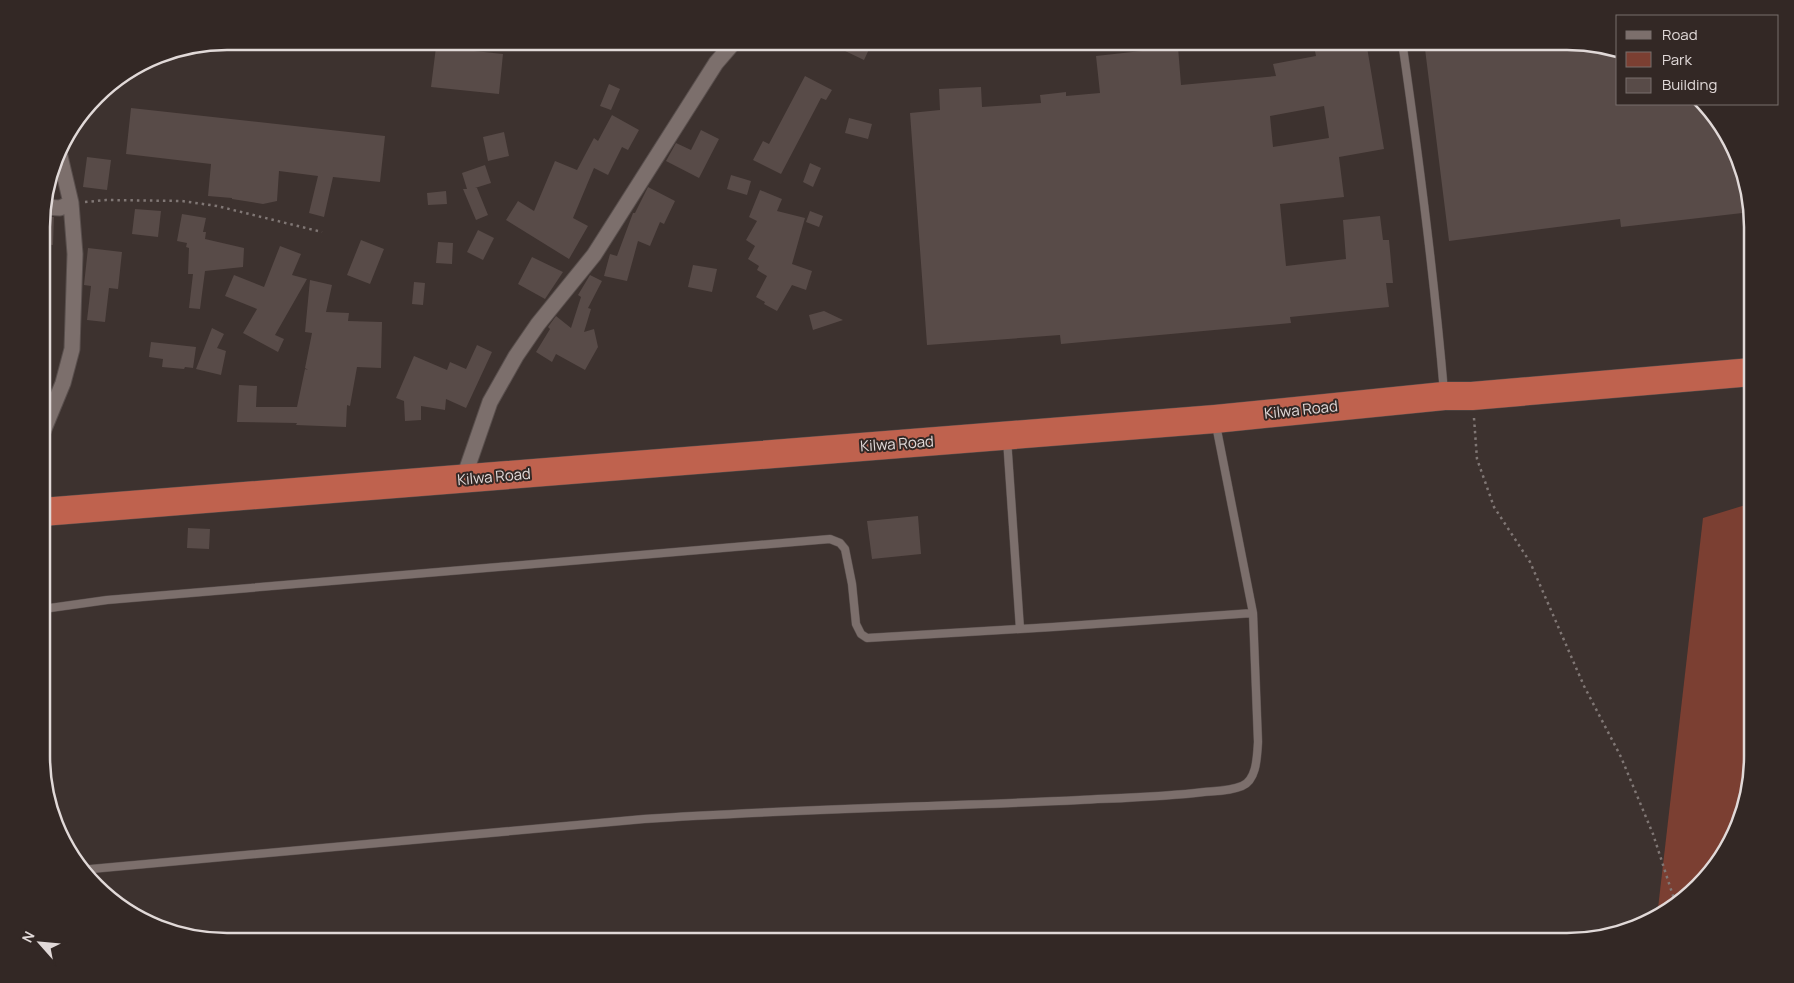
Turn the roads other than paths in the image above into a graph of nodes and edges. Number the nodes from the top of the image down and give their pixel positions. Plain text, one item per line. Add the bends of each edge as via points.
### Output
1 (727, 50) edge
2 (1403, 50) edge
3 (61, 164) edge
4 (71, 203) junction
5 (51, 207) edge
6 (1744, 373) edge
7 (1444, 396) junction
8 (50, 415) edge
9 (1215, 419) junction
10 (1006, 435) junction
11 (464, 480) junction
12 (50, 511) edge
13 (50, 608) edge
14 (1252, 613) junction
15 (1020, 629) junction
16 (91, 869) edge

1 - 11 street via 594,255 516,356 490,402
2 - 7 lane via 1430,246
3 - 4 street
4 - 5 street
4 - 8 street via 75,254 72,349
6 - 7 highway, Kilwa Road
7 - 9 highway, Kilwa Road
9 - 10 highway, Kilwa Road
9 - 14 lane
10 - 11 highway, Kilwa Road
10 - 15 lane
11 - 12 highway, Kilwa Road
13 - 15 lane via 107,600 830,539 845,549 856,624 867,638
14 - 15 lane
14 - 16 lane via 1258,742 1256,762 1252,777 1244,785 1230,789 1177,795 989,804 723,813

